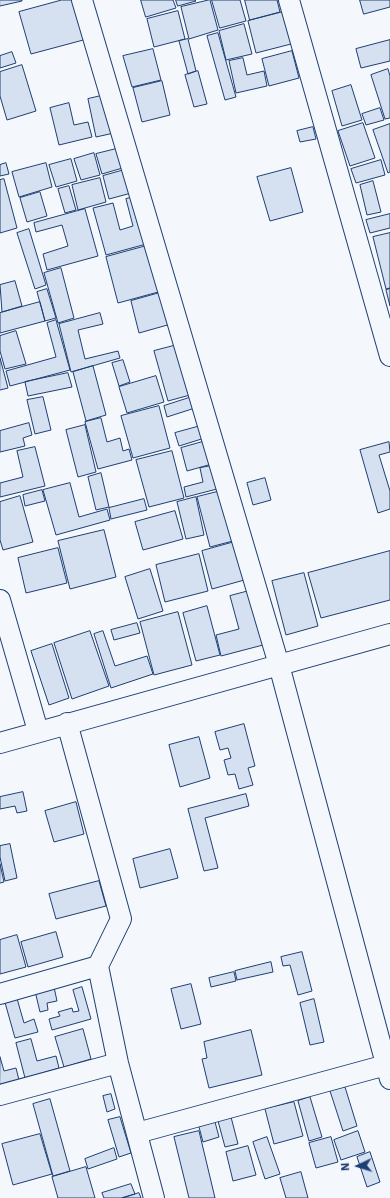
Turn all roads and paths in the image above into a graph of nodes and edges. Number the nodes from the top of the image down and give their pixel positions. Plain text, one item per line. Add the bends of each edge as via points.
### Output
1 (82, 0) edge
2 (289, 0) edge
3 (390, 356) edge
4 (0, 600) edge
5 (390, 634) edge
6 (279, 665) junction
7 (67, 724) junction
8 (38, 731) junction
9 (0, 743) edge
10 (98, 966) junction
11 (0, 994) edge
12 (387, 1060) edge
13 (118, 1063) junction
14 (0, 1095) edge
15 (137, 1133) junction
16 (154, 1198) edge

1 - 6 street
2 - 3 street
4 - 8 street
5 - 6 street
6 - 7 street
6 - 12 street
7 - 8 street
7 - 10 street via 121,919
8 - 9 street
10 - 11 street
10 - 13 street
12 - 15 street
13 - 14 street
13 - 15 street
15 - 16 street

